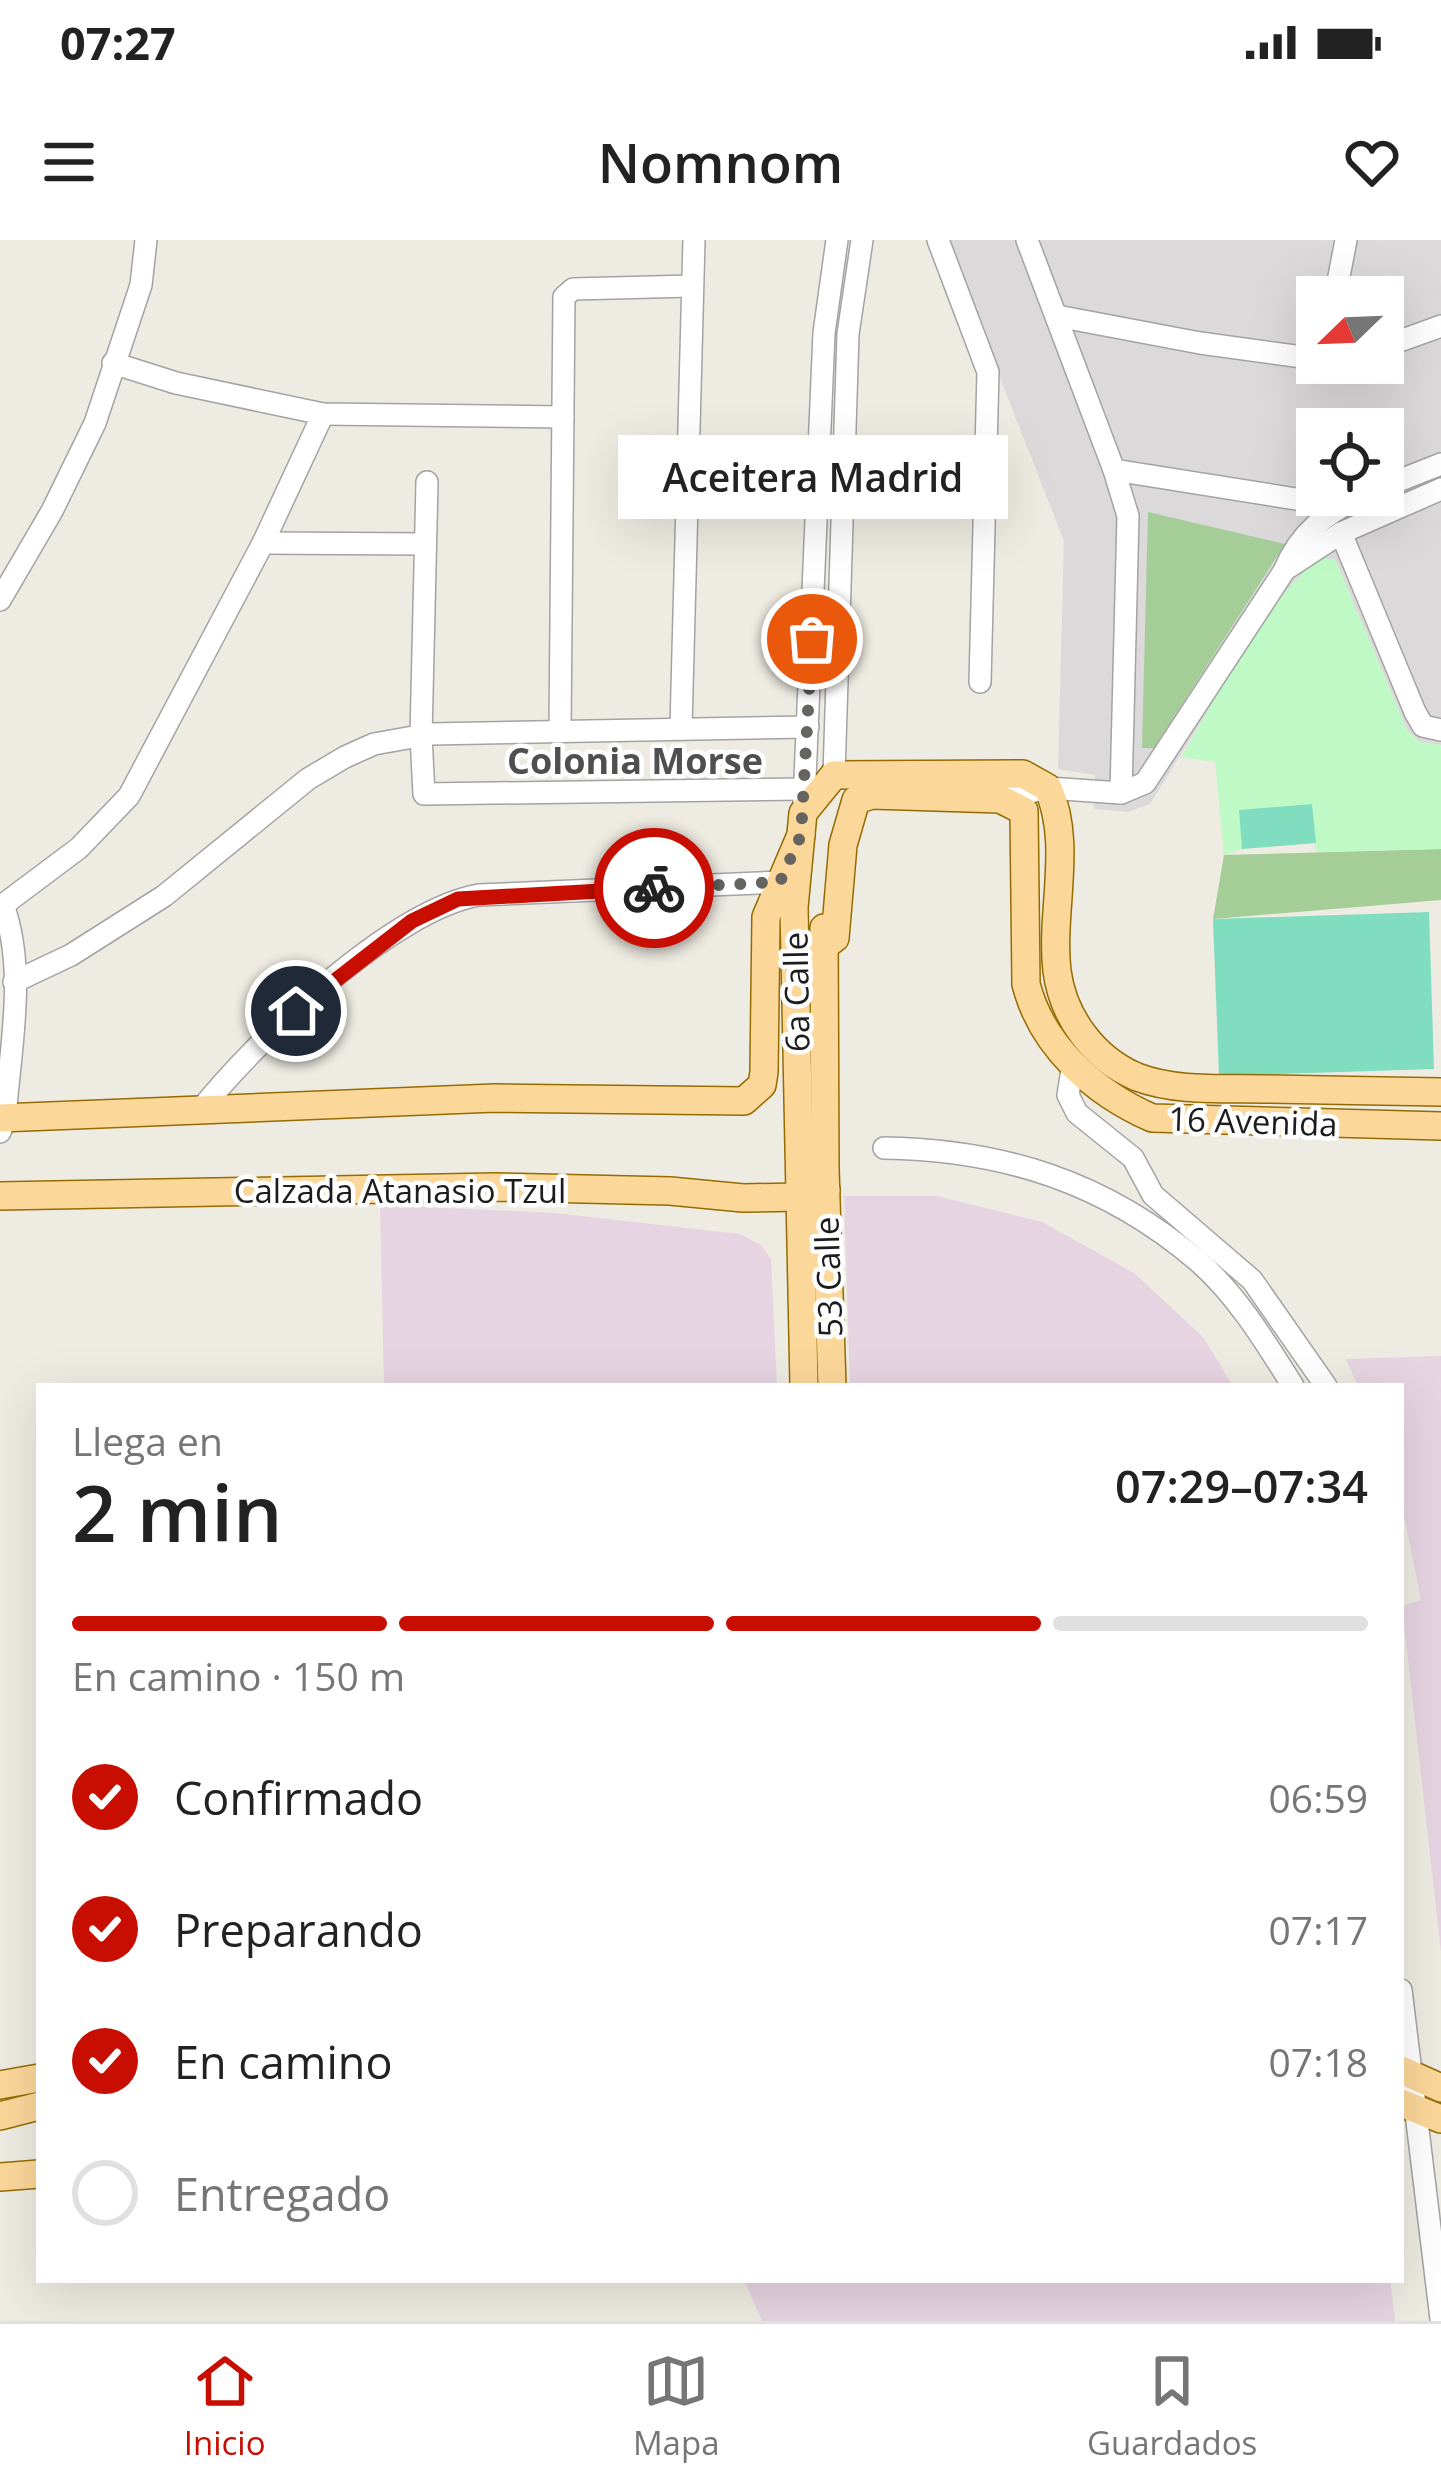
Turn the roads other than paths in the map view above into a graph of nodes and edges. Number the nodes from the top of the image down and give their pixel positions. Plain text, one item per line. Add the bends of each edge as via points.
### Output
1 (146, 240) edge
2 (694, 240) edge
3 (837, 240) edge
4 (862, 240) edge
5 (938, 240) edge
6 (1027, 240) edge
7 (1346, 240) edge
8 (1339, 276) edge
9 (692, 286) junction
10 (1057, 316) junction
11 (1441, 326) edge
12 (1404, 339) edge
13 (1296, 356) edge
14 (113, 363) junction
15 (323, 414) junction
16 (563, 417) junction
17 (1441, 464) edge
18 (1114, 470) junction
19 (1404, 479) edge
20 (427, 482) dead end
21 (1441, 489) edge
22 (1296, 499) edge
23 (1327, 516) edge
24 (1342, 533) junction
25 (263, 543) junction
26 (425, 544) junction
27 (1284, 571) junction
28 (0, 600) edge
29 (980, 682) dead end
30 (681, 727) junction
31 (808, 727) junction
32 (1432, 728) edge
33 (560, 729) junction
34 (421, 736) junction
35 (834, 775) junction
36 (1035, 781) junction
37 (1121, 793) junction
38 (1008, 801) junction
39 (803, 812) junction
40 (780, 882) junction
41 (1, 905) edge
42 (823, 947) junction
43 (14, 982) junction
44 (1073, 1064) junction
45 (1441, 1092) edge
46 (199, 1112) junction
47 (2, 1123) edge
48 (1441, 1126) edge
49 (811, 1134) junction
50 (884, 1148) dead end
51 (812, 1182) junction
52 (0, 1196) edge
53 (743, 1198) junction
54 (802, 1298) junction
55 (804, 1383) edge
56 (832, 1383) edge
57 (1291, 1383) edge
58 (1325, 1383) edge
59 (1404, 2039) edge
60 (1406, 2072) edge
61 (36, 2079) edge
62 (0, 2085) edge
63 (1441, 2087) edge
64 (36, 2107) edge
65 (1419, 2110) edge
66 (0, 2116) edge
67 (36, 2174) edge
68 (3, 2178) edge
69 (1441, 2319) edge

1 - 14 street via 141,285
2 - 9 street
3 - 31 street, 6a Calle via 824,333
4 - 35 street, 6a Calle via 848,334
5 - 29 street via 988,372
6 - 10 street
7 - 8 street
9 - 16 street via 573,289 564,297
9 - 30 street
10 - 13 street
10 - 18 street
11 - 12 street
14 - 15 street
14 - 28 street via 95,423
15 - 16 street
15 - 25 street
16 - 33 street
17 - 19 street
18 - 22 street
18 - 37 street via 1130,538
20 - 26 street
21 - 24 street
23 - 27 street via 1292,551
24 - 27 street
24 - 32 street
25 - 26 street
25 - 41 street via 128,796 79,848
26 - 34 street
27 - 37 street via 1155,772
30 - 31 street
30 - 33 street
31 - 39 street, 6a Calle
33 - 34 street
34 - 39 street via 424,794
34 - 43 street via 374,745 308,779 148,907
35 - 36 main road
35 - 39 main road
35 - 42 main road, 6a Calle
36 - 37 street
36 - 38 street
36 - 45 main road, 16 Avenida via 1058,823 1063,1002 1108,1060 1172,1085
38 - 42 main road via 856,800 843,845 835,938
38 - 44 main road, 16 Avenida via 1025,820 1026,984 1037,1020
39 - 40 main road
39 - 49 main road, 6a Calle via 794,907
40 - 46 street via 479,895 437,907 304,1004
40 - 46 main road via 766,917 762,1085 744,1101 495,1098
41 - 43 street via 14,935
42 - 49 main road, 6a Calle
43 - 47 street
44 - 48 main road, 16 Avenida via 1153,1118
44 - 58 street via 1068,1095 1077,1113 1133,1158 1153,1195 1252,1280
46 - 47 main road
49 - 51 main road, 6a Calle
50 - 57 street via 959,1151 1028,1166 1129,1212 1199,1262
51 - 53 main road, Calzada Atanasio Tzul
51 - 54 main road, 53 Calle
51 - 56 main road, 53 Calle
52 - 53 main road, Calzada Atanasio Tzul via 496,1187
53 - 54 main road via 782,1223
54 - 55 main road, 53 Calle
59 - 60 street
60 - 63 main road
60 - 65 street
61 - 62 main road
64 - 66 main road
65 - 69 street
67 - 68 main road

